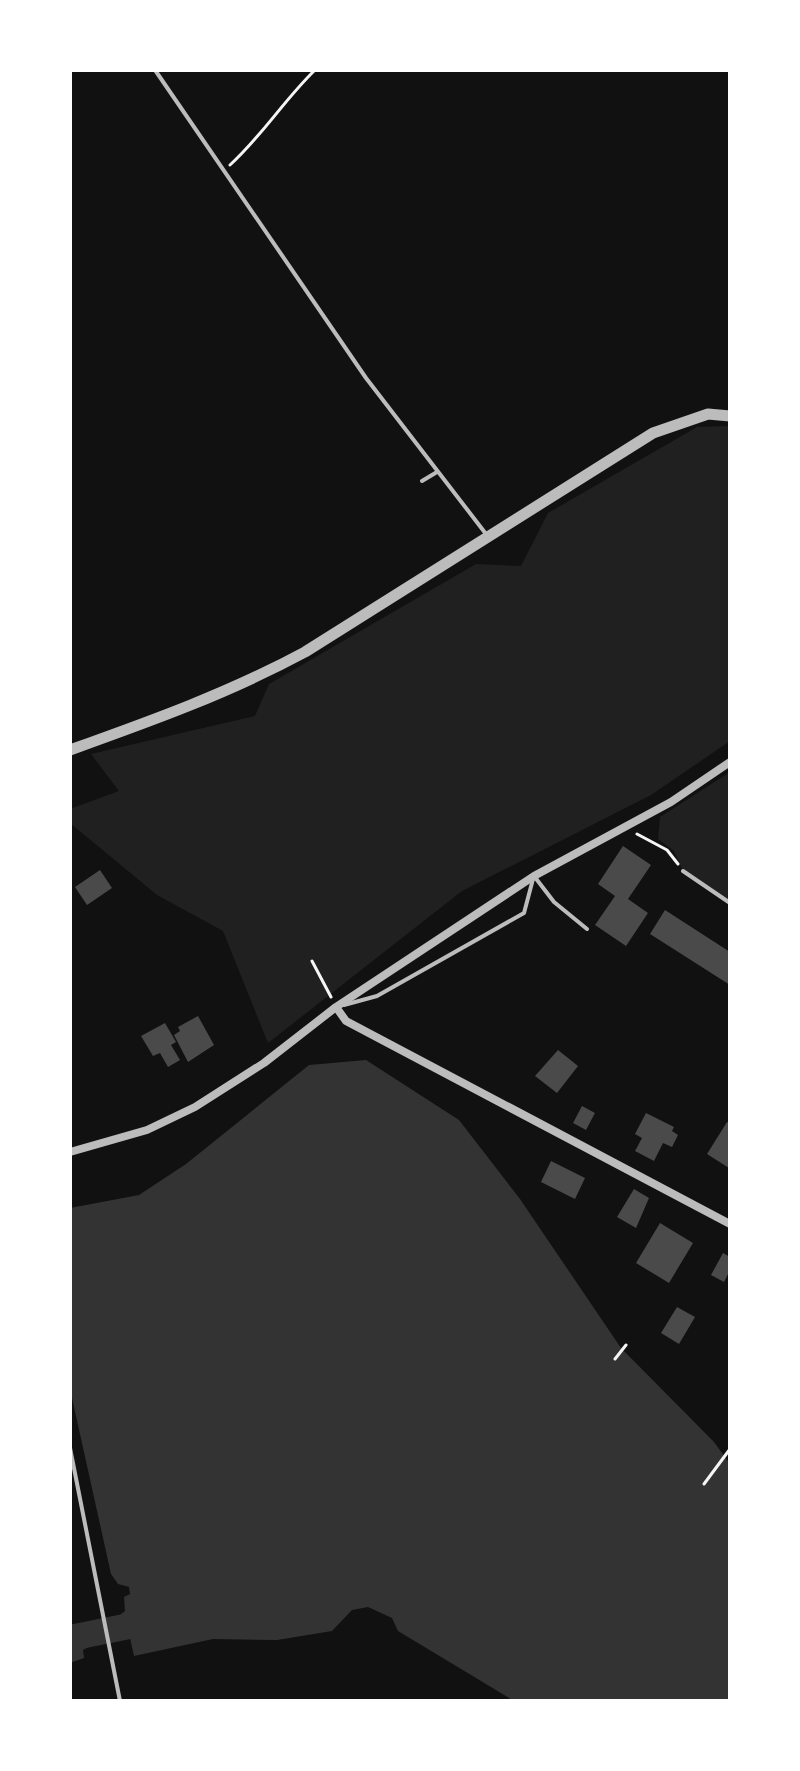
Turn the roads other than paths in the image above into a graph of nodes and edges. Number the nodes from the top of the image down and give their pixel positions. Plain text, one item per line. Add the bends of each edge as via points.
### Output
1 (155, 70) edge
2 (730, 416) edge
3 (438, 472) junction
4 (422, 481) dead end
5 (488, 536) junction
6 (70, 750) edge
7 (730, 762) edge
8 (683, 871) road end
9 (534, 876) junction
10 (730, 903) edge
11 (587, 929) dead end
12 (336, 1007) junction
13 (70, 1152) edge
14 (730, 1224) edge
15 (70, 1448) edge
16 (120, 1701) edge
17 (273, 1701) edge
18 (290, 1701) edge

1 - 3 lane via 366,378
2 - 5 street via 708,414 653,433
3 - 4 lane
3 - 5 lane
5 - 6 street via 260,677
7 - 9 street via 632,825
8 - 10 lane
9 - 11 lane via 554,902
9 - 12 street
9 - 12 lane via 524,913 377,996
12 - 13 street via 264,1063 179,1116
12 - 14 street via 346,1021
15 - 16 lane
17 - 18 lane

